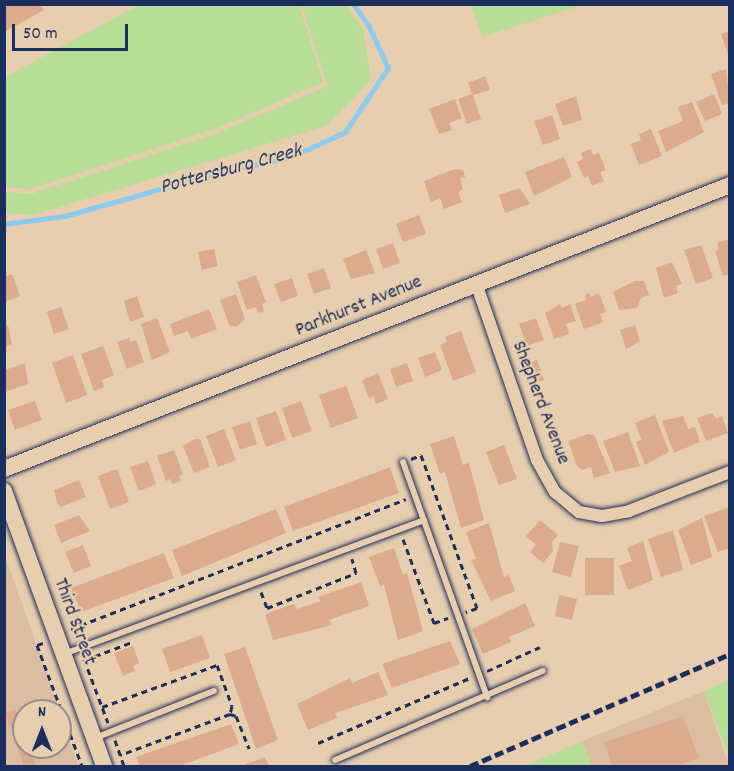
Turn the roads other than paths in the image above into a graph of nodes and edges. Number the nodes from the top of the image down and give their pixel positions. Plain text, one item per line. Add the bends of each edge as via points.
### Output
1 (729, 185) edge
2 (476, 283) junction
3 (403, 462) road end
4 (4, 470) edge
5 (729, 472) edge
6 (4, 491) edge
7 (424, 520) junction
8 (72, 652) junction
9 (543, 671) dead end
10 (214, 691) dead end
11 (487, 697) junction
12 (94, 739) junction
13 (335, 760) dead end
14 (104, 766) edge

1 - 2 street, Parkhurst Avenue
2 - 4 street, Parkhurst Avenue
2 - 5 street, Shepherd Avenue via 537,460 555,492 579,512 602,516 629,511
3 - 7 lane
6 - 8 street, Third Street
7 - 8 lane
7 - 11 lane
8 - 12 street, Third Street
9 - 11 lane
10 - 12 lane
11 - 13 lane
12 - 14 street, Third Street

